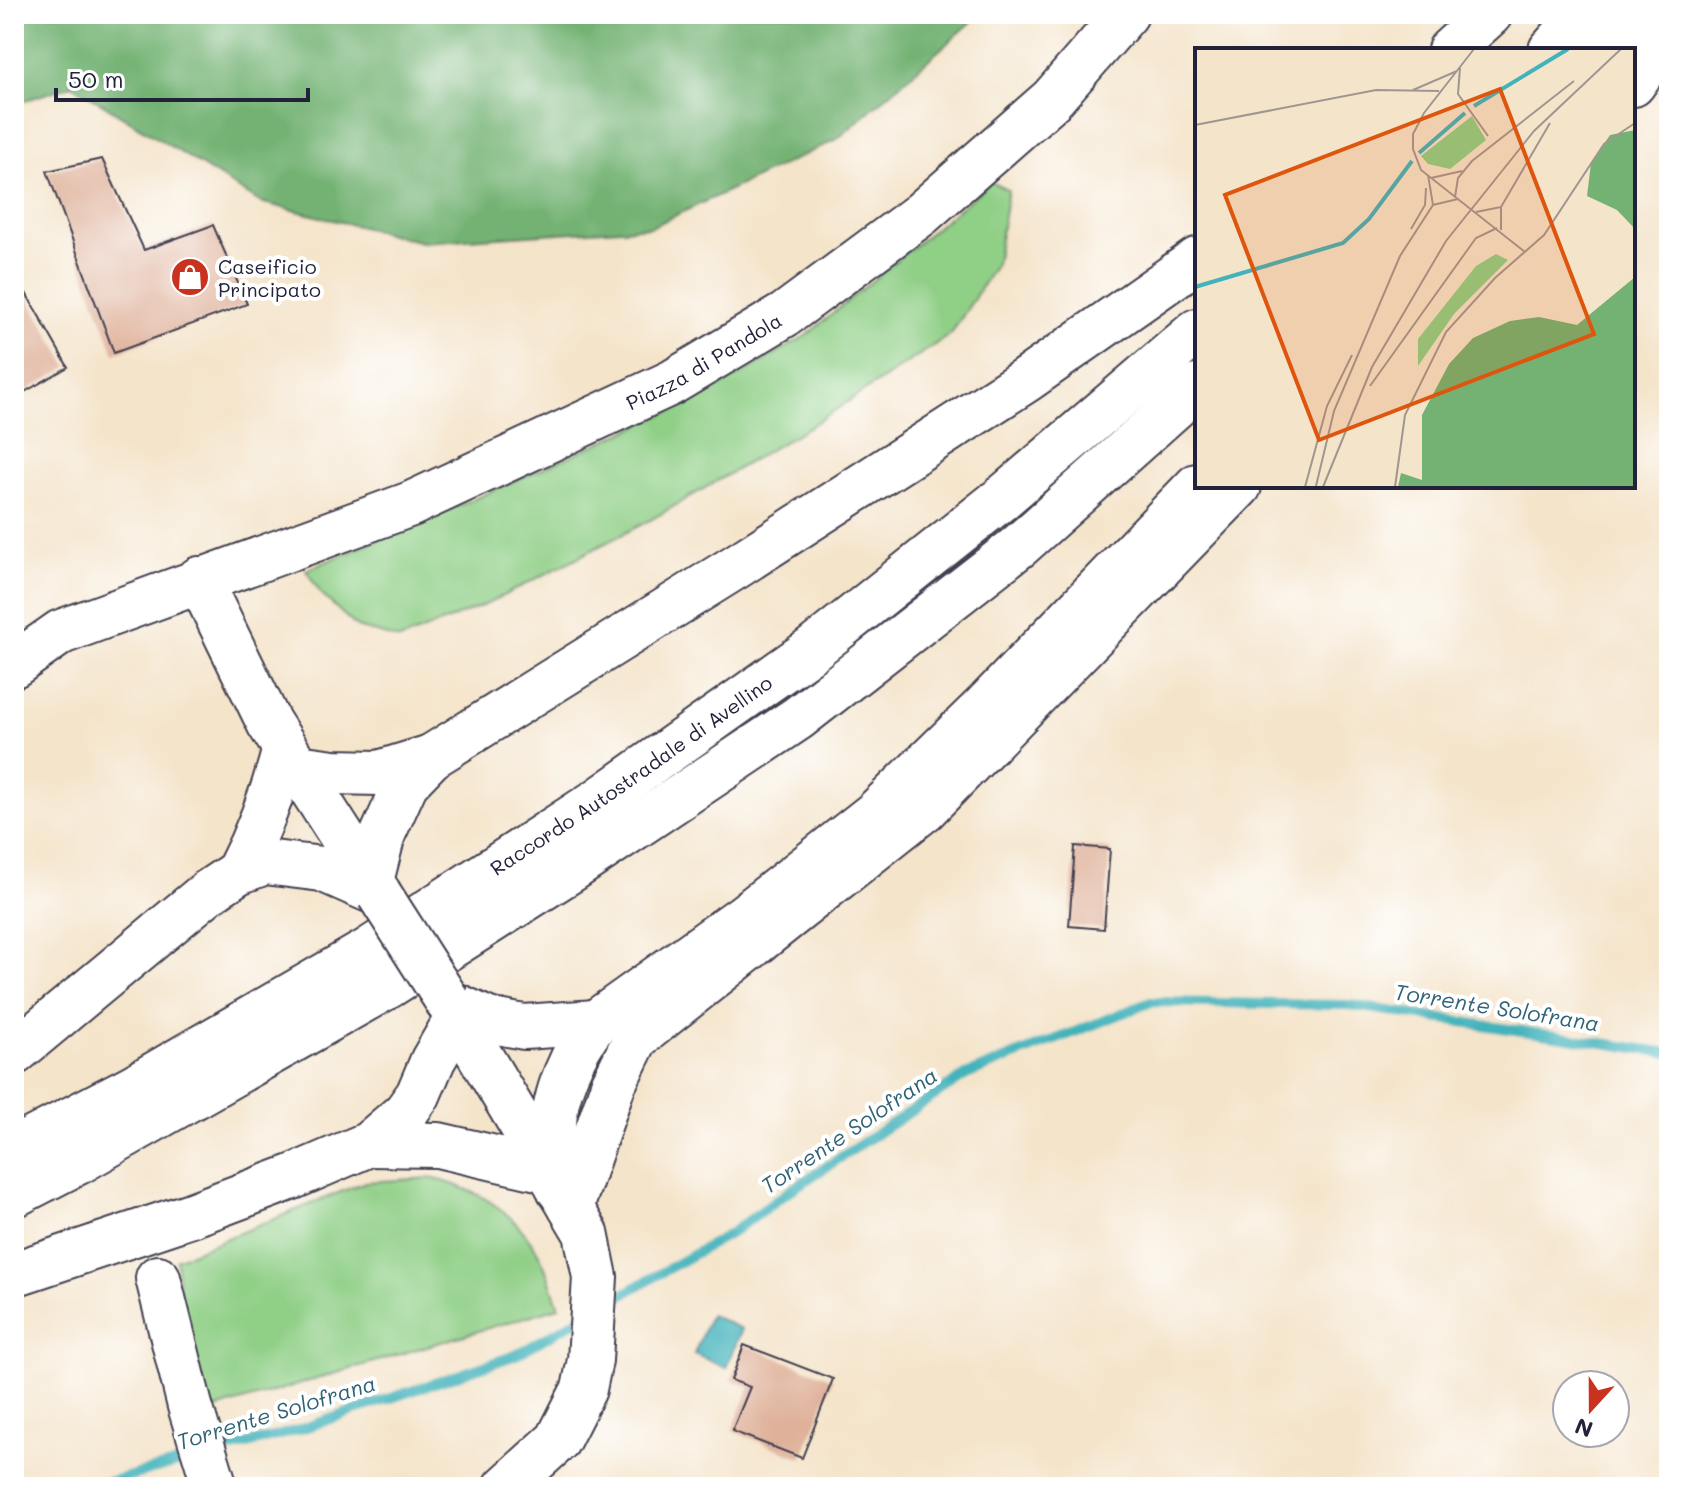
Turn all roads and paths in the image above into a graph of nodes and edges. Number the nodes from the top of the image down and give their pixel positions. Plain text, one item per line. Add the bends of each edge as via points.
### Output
1 (1126, 14) edge
2 (1490, 14) edge
3 (1524, 14) edge
4 (1583, 14) edge
5 (1633, 14) edge
6 (1669, 34) edge
7 (1452, 48) edge
8 (1491, 48) edge
9 (1553, 48) edge
10 (1606, 48) edge
11 (1635, 81) edge
12 (1195, 261) edge
13 (1195, 333) edge
14 (1195, 389) edge
15 (1195, 488) edge
16 (1237, 488) edge
17 (199, 579) junction
18 (14, 665) edge
19 (291, 757) junction
20 (431, 757) junction
21 (238, 872) junction
22 (375, 888) junction
23 (453, 1010) junction
24 (596, 1022) junction
25 (14, 1053) edge
26 (369, 1144) junction
27 (14, 1149) edge
28 (559, 1189) junction
29 (14, 1195) edge
30 (14, 1274) edge
31 (158, 1278) dead end
32 (215, 1487) edge
33 (506, 1487) edge

1 - 17 main road, Piazza di Pandola via 1052,99 921,214 786,314 671,383 411,504
2 - 7 main road
3 - 8 main road
4 - 9 main road
5 - 10 main road
6 - 11 main road
12 - 20 main road via 1026,380
13 - 27 main road, Raccordo Autostradale di Avellino via 1012,490 810,651 599,800 369,950 133,1087
14 - 29 main road, Raccordo Autostradale di Avellino via 1019,546 798,718 390,985
15 - 24 main road via 875,813 743,917
16 - 28 main road via 925,809 636,1038
17 - 18 main road, Piazza di Pandola via 61,632
17 - 19 main road
19 - 20 main road via 334,772 379,773
19 - 21 main road
19 - 22 main road
20 - 22 main road via 406,783 383,834
21 - 22 main road via 265,862 322,869
21 - 25 main road
22 - 23 main road, bridge
23 - 24 main road via 524,1027
23 - 26 main road via 418,1095
23 - 28 main road
24 - 28 main road via 565,1076 553,1129
26 - 28 main road via 438,1145
26 - 30 main road via 280,1182
28 - 33 main road via 586,1233 595,1277 590,1360 584,1389 558,1440
31 - 32 main road

